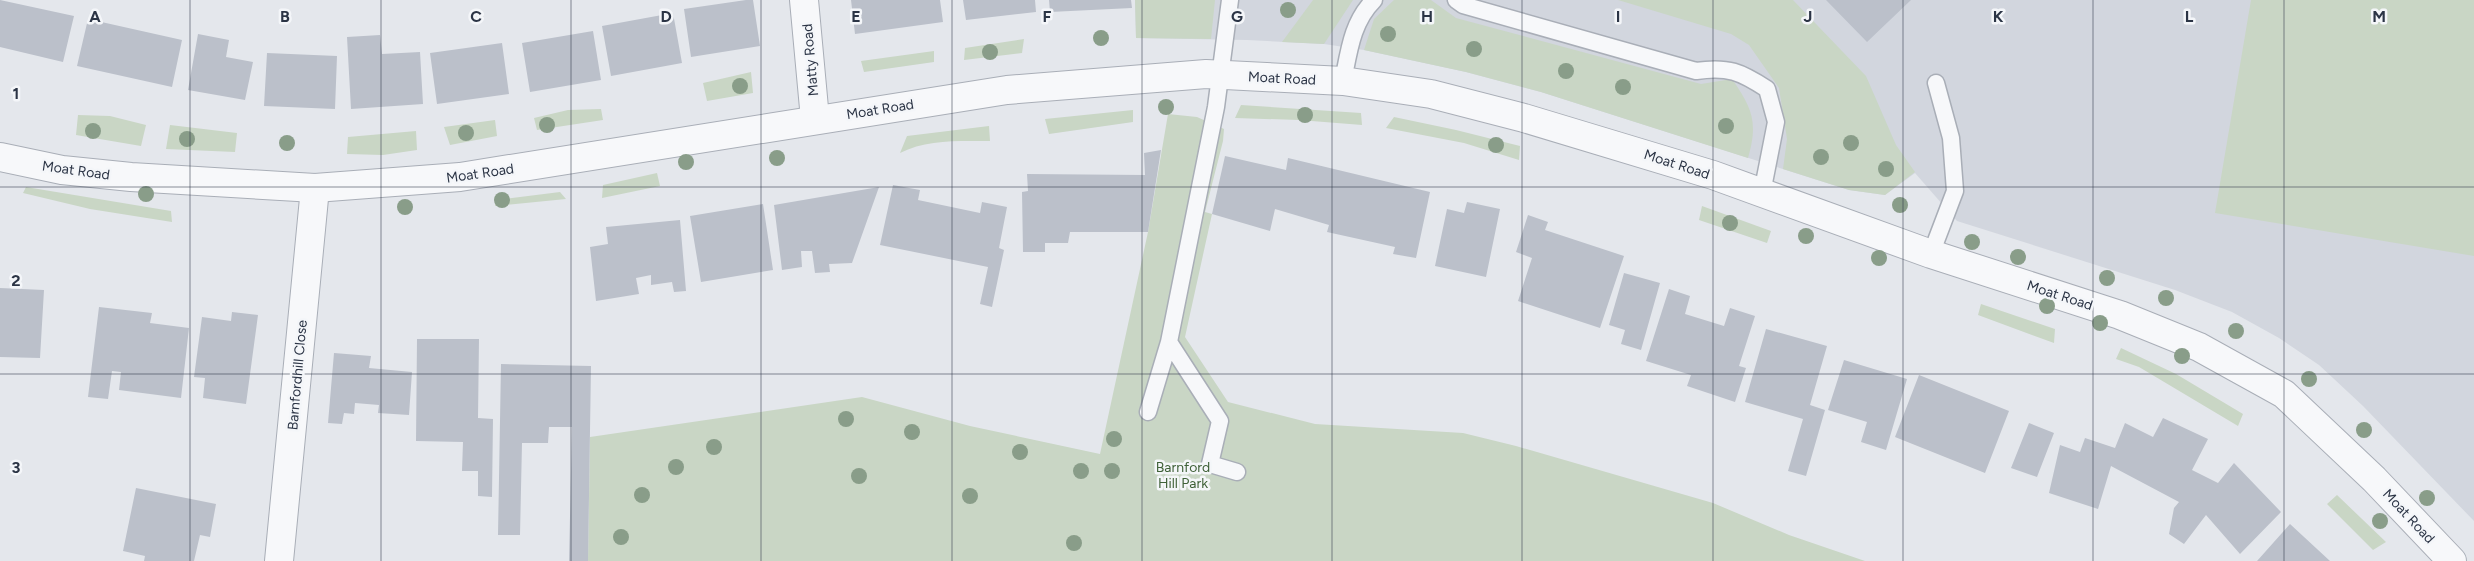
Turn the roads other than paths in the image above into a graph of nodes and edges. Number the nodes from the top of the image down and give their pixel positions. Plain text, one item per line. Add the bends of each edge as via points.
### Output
1 (804, 0) edge
2 (1230, 0) edge
3 (1374, 0) edge
4 (1456, 0) edge
5 (1221, 75) junction
6 (1343, 80) junction
7 (1936, 83) dead end
8 (815, 119) junction
9 (0, 157) edge
10 (315, 188) junction
11 (1762, 193) junction
12 (1931, 254) junction
13 (1169, 342) junction
14 (1148, 412) dead end
15 (1237, 472) dead end
16 (279, 561) edge
17 (2452, 561) edge

1 - 8 street, Matty Road
2 - 5 lane
3 - 6 lane via 1353,31
4 - 11 lane via 1463,5 1696,71 1720,68 1747,76 1767,89 1776,122
5 - 6 street, Moat Road
5 - 8 street, Moat Road via 1008,90
5 - 13 lane
6 - 11 street, Moat Road via 1431,94 1524,118
7 - 12 lane via 1951,138 1955,191
8 - 10 street, Moat Road via 460,178
9 - 10 street, Moat Road via 62,170 131,177
10 - 16 street, Barnfordhill Close
11 - 12 street, Moat Road
12 - 17 street, Moat Road via 2120,315 2199,347 2284,394 2374,479
13 - 14 lane
13 - 15 lane via 1220,421 1210,464

